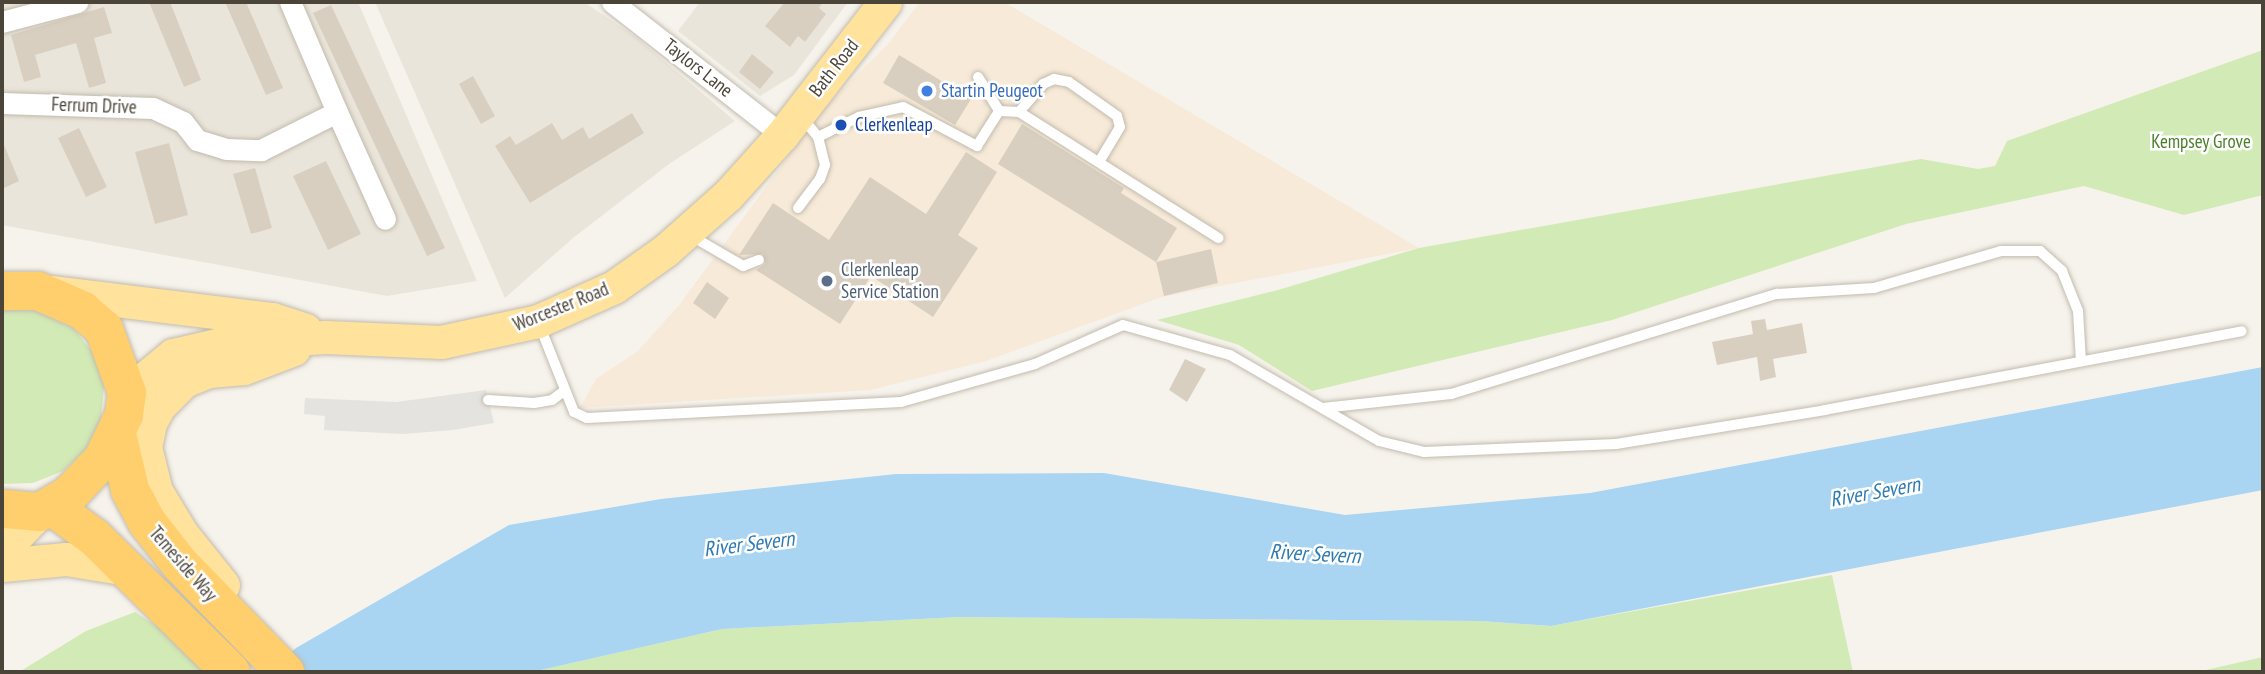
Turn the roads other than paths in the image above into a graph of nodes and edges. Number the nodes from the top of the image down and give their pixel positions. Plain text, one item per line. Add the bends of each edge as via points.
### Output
1 (77, 2) edge
2 (290, 2) edge
3 (612, 2) edge
4 (885, 2) edge
5 (2, 22) edge
6 (978, 77) dead end
7 (2, 103) edge
8 (999, 111) junction
9 (337, 112) junction
10 (1019, 112) junction
11 (800, 129) junction
12 (1099, 162) junction
13 (798, 208) dead end
14 (385, 219) dead end
15 (686, 232) junction
16 (1218, 238) dead end
17 (759, 260) dead end
18 (20, 291) edge
19 (538, 321) junction
20 (2242, 331) dead end
21 (326, 337) junction
22 (2081, 361) junction
23 (564, 391) junction
24 (127, 393) junction
25 (488, 400) dead end
26 (1322, 408) junction
27 (117, 434) junction
28 (31, 509) edge
29 (2, 551) edge
30 (2, 565) edge
31 (127, 569) junction
32 (221, 595) junction
33 (231, 672) edge
34 (285, 672) edge
35 (292, 672) edge

1 - 5 street
2 - 9 street
3 - 11 street, Taylors Lane
4 - 11 main road, Bath Road
6 - 8 lane
7 - 9 street, Ferrum Drive via 153,108 183,122 197,141 226,149 261,150
8 - 10 lane
8 - 11 lane via 977,146 903,107
9 - 14 street
10 - 12 lane
10 - 12 lane via 1043,84 1054,79 1069,82 1117,116 1120,127
11 - 13 lane via 825,165
11 - 15 main road, Worcester Road
12 - 16 lane
15 - 17 lane via 743,266
15 - 19 main road, Worcester Road via 614,287
18 - 21 main road, Worcester Road via 272,319
18 - 24 highway via 82,310 104,329
19 - 21 main road, Worcester Road via 441,342
19 - 23 lane
20 - 22 lane
21 - 24 main road, Worcester Road via 225,343 173,355
21 - 32 main road via 244,368 209,371 184,381 159,406 150,423 145,447 156,491
22 - 26 lane via 1616,444 1424,452 1379,441
22 - 26 lane via 2078,311 2062,271 2040,251 2001,251 1874,288 1777,294 1451,394
23 - 25 lane via 552,400 534,403
23 - 26 lane via 574,412 587,418 901,402 1035,364 1123,325 1230,355
24 - 27 highway
27 - 28 highway via 103,458 69,495
27 - 32 highway, Temeside Way via 130,490 147,522
28 - 29 main road
28 - 31 highway, Temeside Way via 96,538
30 - 31 main road via 66,559
31 - 33 highway, Temeside Way
32 - 34 highway, Temeside Way
32 - 35 main road via 268,632

